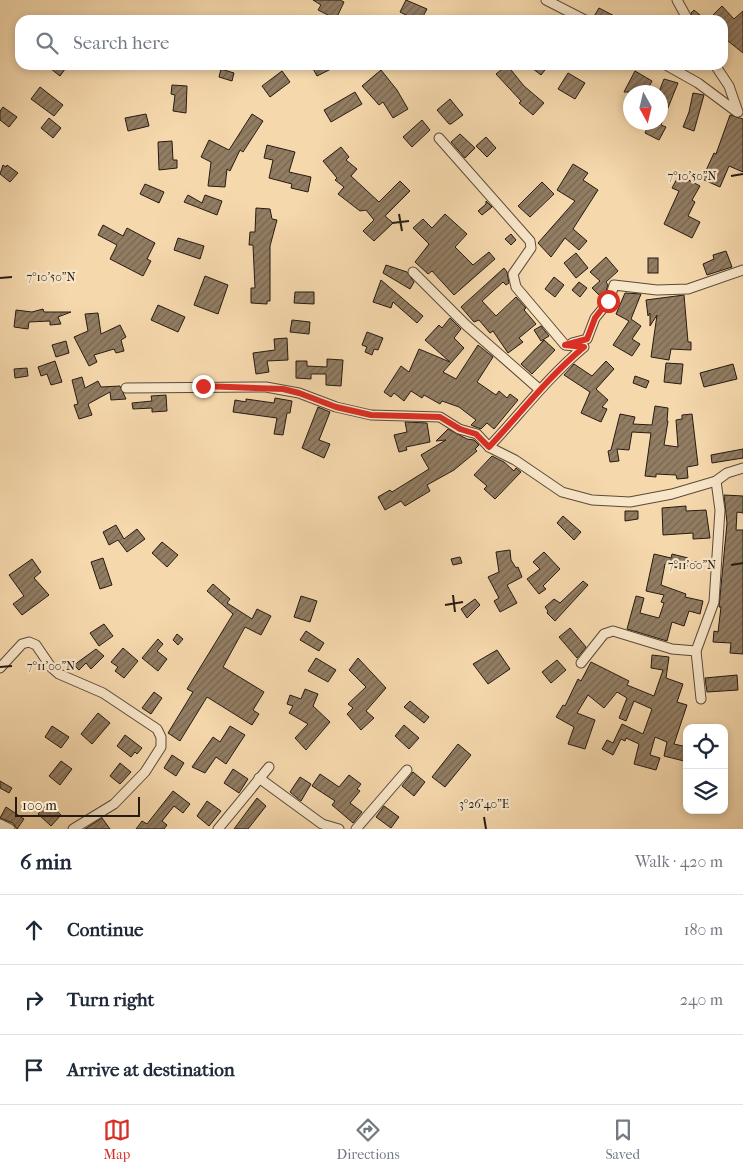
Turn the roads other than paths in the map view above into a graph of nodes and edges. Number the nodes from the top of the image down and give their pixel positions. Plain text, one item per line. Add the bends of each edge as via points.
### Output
1 (546, 0) edge
2 (677, 0) edge
3 (575, 15) edge
4 (685, 15) edge
5 (674, 70) edge
6 (718, 70) edge
7 (740, 112) edge
8 (438, 138) dead end
9 (743, 270) edge
10 (413, 272) dead end
11 (565, 345) junction
12 (126, 388) dead end
13 (538, 389) junction
14 (489, 447) junction
15 (743, 468) edge
16 (716, 481) junction
17 (696, 651) junction
18 (581, 664) dead end
19 (0, 668) edge
20 (701, 699) dead end
21 (269, 767) dead end
22 (407, 770) dead end
23 (259, 778) junction
24 (0, 824) edge
25 (10, 829) edge
26 (73, 829) edge
27 (218, 829) edge
28 (339, 829) edge
29 (356, 829) edge

1 - 3 street
2 - 4 street
5 - 7 street
6 - 7 street via 729,86
8 - 11 street via 530,241 531,248 513,274 514,283
9 - 11 street via 688,289 657,290 614,285 587,339
10 - 13 street
11 - 13 street via 584,347
12 - 14 street via 283,389 371,415 440,417 476,434
13 - 14 street via 534,399
14 - 16 street via 515,460 562,492 592,500 641,500
15 - 16 street
16 - 17 street via 720,510 714,602
17 - 18 street via 672,649 613,631 604,634
17 - 20 street
19 - 26 street via 22,644 36,645 50,667 59,674 103,693 157,729 161,737 161,747 146,772 114,804
21 - 23 street
22 - 29 street
23 - 27 street
23 - 28 street via 322,824
24 - 25 street

